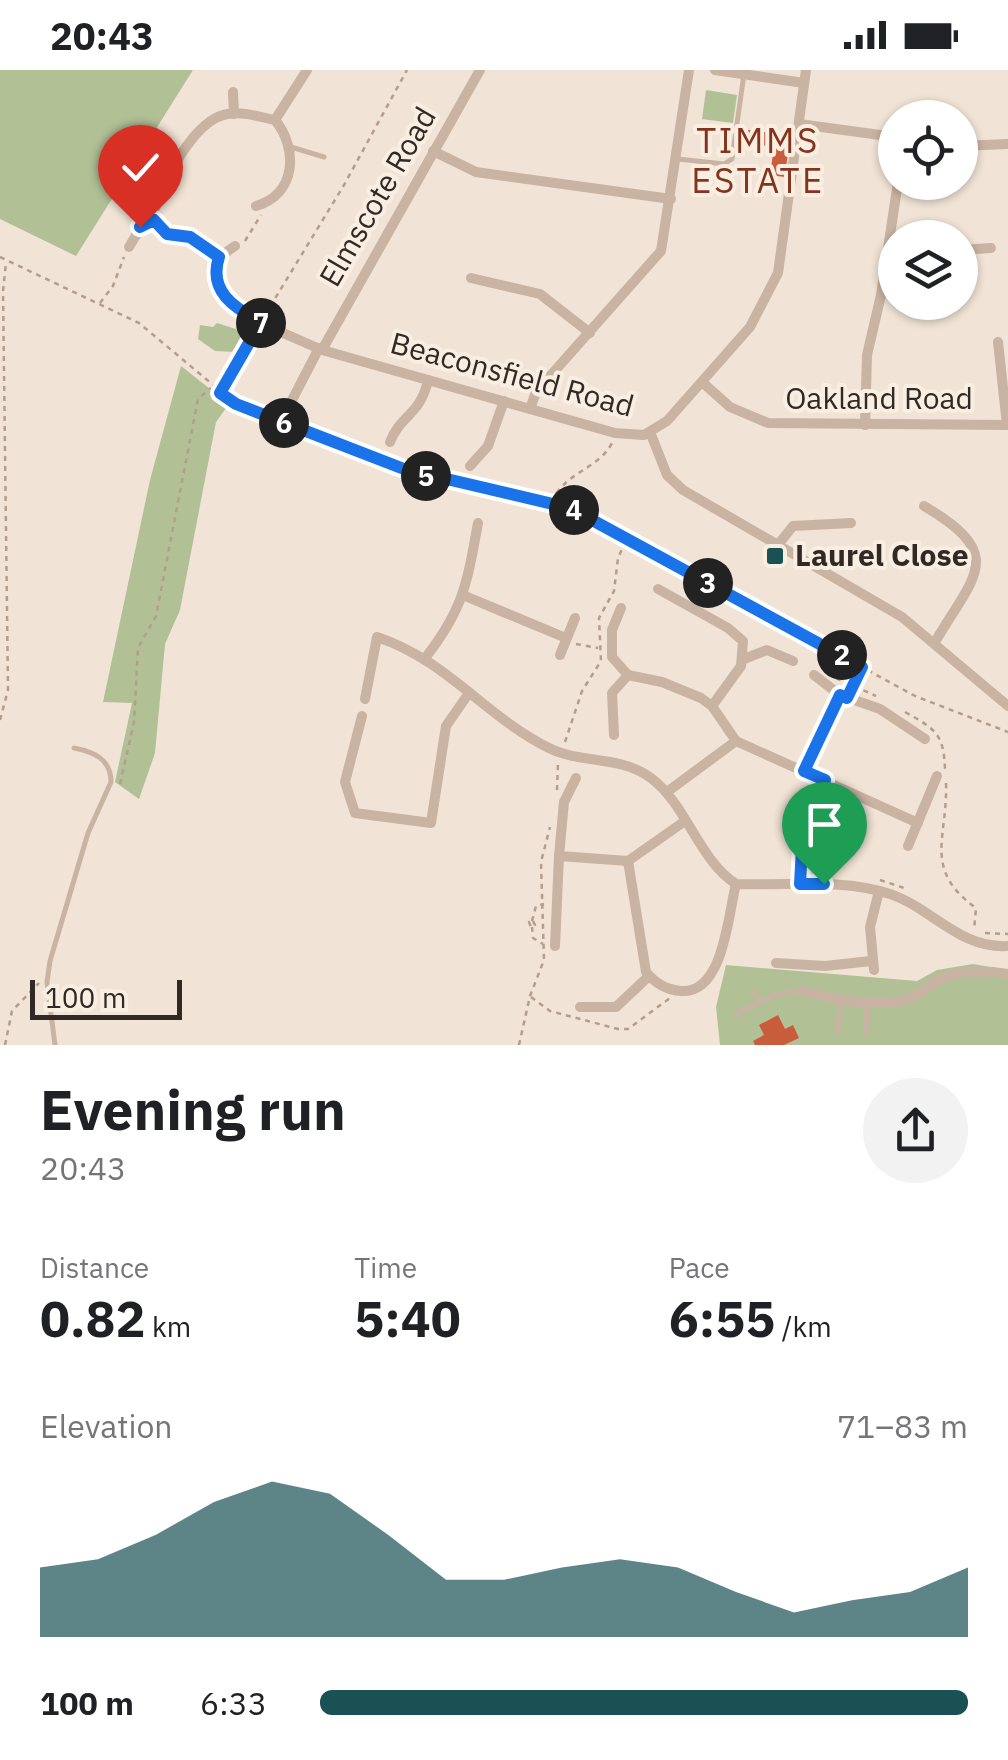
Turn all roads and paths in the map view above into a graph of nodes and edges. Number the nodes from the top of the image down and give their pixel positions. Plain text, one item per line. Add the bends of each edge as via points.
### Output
1 (307, 70) edge
2 (407, 70) edge
3 (480, 70) edge
4 (689, 70) edge
5 (715, 70) edge
6 (744, 74) junction
7 (805, 76) edge
8 (233, 92) dead end
9 (234, 114) junction
10 (275, 120) junction
11 (799, 124) junction
12 (878, 135) edge
13 (1008, 144) edge
14 (978, 145) edge
15 (291, 147) junction
16 (433, 151) junction
17 (324, 157) dead end
18 (678, 158) junction
19 (672, 198) junction
20 (256, 206) joint
21 (154, 220) junction
22 (234, 246) joint
23 (129, 247) joint
24 (991, 248) dead end
25 (978, 249) edge
26 (0, 257) edge
27 (219, 257) junction
28 (6, 261) junction
29 (471, 278) dead end
30 (99, 304) junction
31 (878, 304) edge
32 (258, 320) junction
33 (274, 329) dead end
34 (590, 332) junction
35 (998, 342) dead end
36 (320, 349) junction
37 (428, 380) junction
38 (702, 382) junction
39 (212, 387) junction
40 (220, 393) junction
41 (504, 401) junction
42 (289, 406) dead end
43 (530, 410) junction
44 (865, 425) junction
45 (1007, 425) edge
46 (650, 432) junction
47 (616, 433) junction
48 (390, 442) dead end
49 (470, 466) dead end
50 (552, 503) junction
51 (924, 506) dead end
52 (936, 513) junction
53 (851, 523) dead end
54 (478, 524) dead end
55 (929, 525) dead end
56 (777, 546) junction
57 (658, 589) dead end
58 (465, 596) junction
59 (621, 608) dead end
60 (575, 618) dead end
61 (565, 640) junction
62 (935, 642) junction
63 (611, 646) junction
64 (560, 655) dead end
65 (426, 657) junction
66 (744, 659) junction
67 (793, 662) dead end
68 (862, 667) junction
69 (628, 675) junction
70 (814, 675) dead end
71 (469, 693) junction
72 (844, 697) junction
73 (365, 699) dead end
74 (1007, 704) edge
75 (712, 706) junction
76 (362, 716) dead end
77 (0, 720) edge
78 (1008, 732) edge
79 (614, 735) dead end
80 (925, 739) dead end
81 (736, 741) junction
82 (74, 748) dead end
83 (804, 771) junction
84 (937, 776) dead end
85 (576, 778) dead end
86 (825, 780) junction
87 (111, 783) junction
88 (667, 792) junction
89 (920, 820) junction
90 (685, 821) junction
91 (944, 826) dead end
92 (908, 846) dead end
93 (559, 856) junction
94 (628, 860) junction
95 (736, 884) junction
96 (800, 884) junction
97 (879, 891) junction
98 (545, 904) dead end
99 (549, 945) joint
100 (1008, 946) edge
101 (776, 964) dead end
102 (1008, 974) edge
103 (649, 976) junction
104 (48, 980) junction
105 (802, 991) joint
106 (754, 992) dead end
107 (840, 999) junction
108 (759, 1002) junction
109 (868, 1002) junction
110 (580, 1007) dead end
111 (736, 1014) dead end
112 (838, 1032) dead end
113 (866, 1034) dead end
114 (5, 1045) edge
115 (55, 1045) edge

1 - 10 street
2 - 32 path
3 - 16 street, Elmscote Road
4 - 18 street
5 - 6 street
6 - 7 street
6 - 18 lane via 732,158 724,164
7 - 11 street, Beaconsfield Road
8 - 9 street
9 - 10 street
9 - 21 street via 199,130 164,184
10 - 15 street
11 - 12 street
11 - 38 street, Beaconsfield Road via 778,274 750,327
13 - 14 street
15 - 17 lane
15 - 20 street via 281,189
16 - 19 street via 476,172
16 - 36 street, Elmscote Road
18 - 19 street
19 - 34 street via 661,251
20 - 22 path via 262,217 249,239
21 - 23 street via 140,227
21 - 27 street via 167,234 190,237
22 - 27 street
23 - 30 path
24 - 25 street
26 - 28 path
27 - 32 street via 217,288
28 - 30 path
28 - 77 path via 8,690
29 - 34 street via 540,294
30 - 39 path via 139,323
31 - 44 street via 866,354
32 - 40 path
33 - 36 street, Beaconsfield Road
34 - 43 street via 536,392
35 - 45 street
36 - 37 street, Beaconsfield Road
36 - 42 street, Elmscote Road
37 - 41 street, Beaconsfield Road
37 - 48 street via 418,409
38 - 44 street, Oakland Road via 730,407 768,423
38 - 46 street, Beaconsfield Road
39 - 40 path
39 - 87 path via 198,400 156,616 138,648 120,784
40 - 50 path via 404,469
41 - 43 street, Beaconsfield Road
41 - 49 street via 488,446
43 - 47 street, Beaconsfield Road
44 - 45 street, Oakland Road
46 - 47 street, Beaconsfield Road
46 - 56 street via 674,484
47 - 50 path via 599,461 566,481
50 - 68 path
51 - 52 street
52 - 55 street
52 - 62 street via 960,528 977,554 975,574
53 - 56 street via 793,526
54 - 58 street
56 - 62 street
57 - 66 street via 738,634
58 - 61 street
58 - 65 street
59 - 63 street
60 - 61 street
61 - 63 path
61 - 64 street
62 - 74 street
63 - 69 street via 612,658
65 - 71 street
65 - 73 street via 378,637
66 - 67 street via 767,650
66 - 75 street
68 - 72 path
68 - 78 path via 944,710
69 - 75 street via 662,682
69 - 79 street via 612,692
70 - 72 street
71 - 76 street via 446,726 432,823 355,813 345,782
71 - 88 street via 553,750 630,767
72 - 80 street via 880,709
72 - 83 street
75 - 81 street
81 - 83 street
81 - 88 street
82 - 87 lane via 106,762
83 - 86 street
84 - 89 street
85 - 93 street via 564,802
86 - 89 street
86 - 96 street via 803,829
87 - 104 lane via 88,832
88 - 90 street
89 - 91 path
89 - 92 street
90 - 94 street
90 - 95 street
93 - 94 street
93 - 99 street
94 - 103 street
95 - 96 street
95 - 103 street via 709,980 678,991
96 - 97 street
97 - 100 street via 967,938
97 - 101 street via 870,927 872,966
98 - 99 path via 536,906 533,938
102 - 109 street via 946,977 907,1000
103 - 110 street via 616,1007
104 - 114 path via 12,1012
104 - 115 lane
105 - 107 street
105 - 108 lane
106 - 108 lane
107 - 109 street
107 - 112 lane
108 - 111 lane
109 - 113 lane

